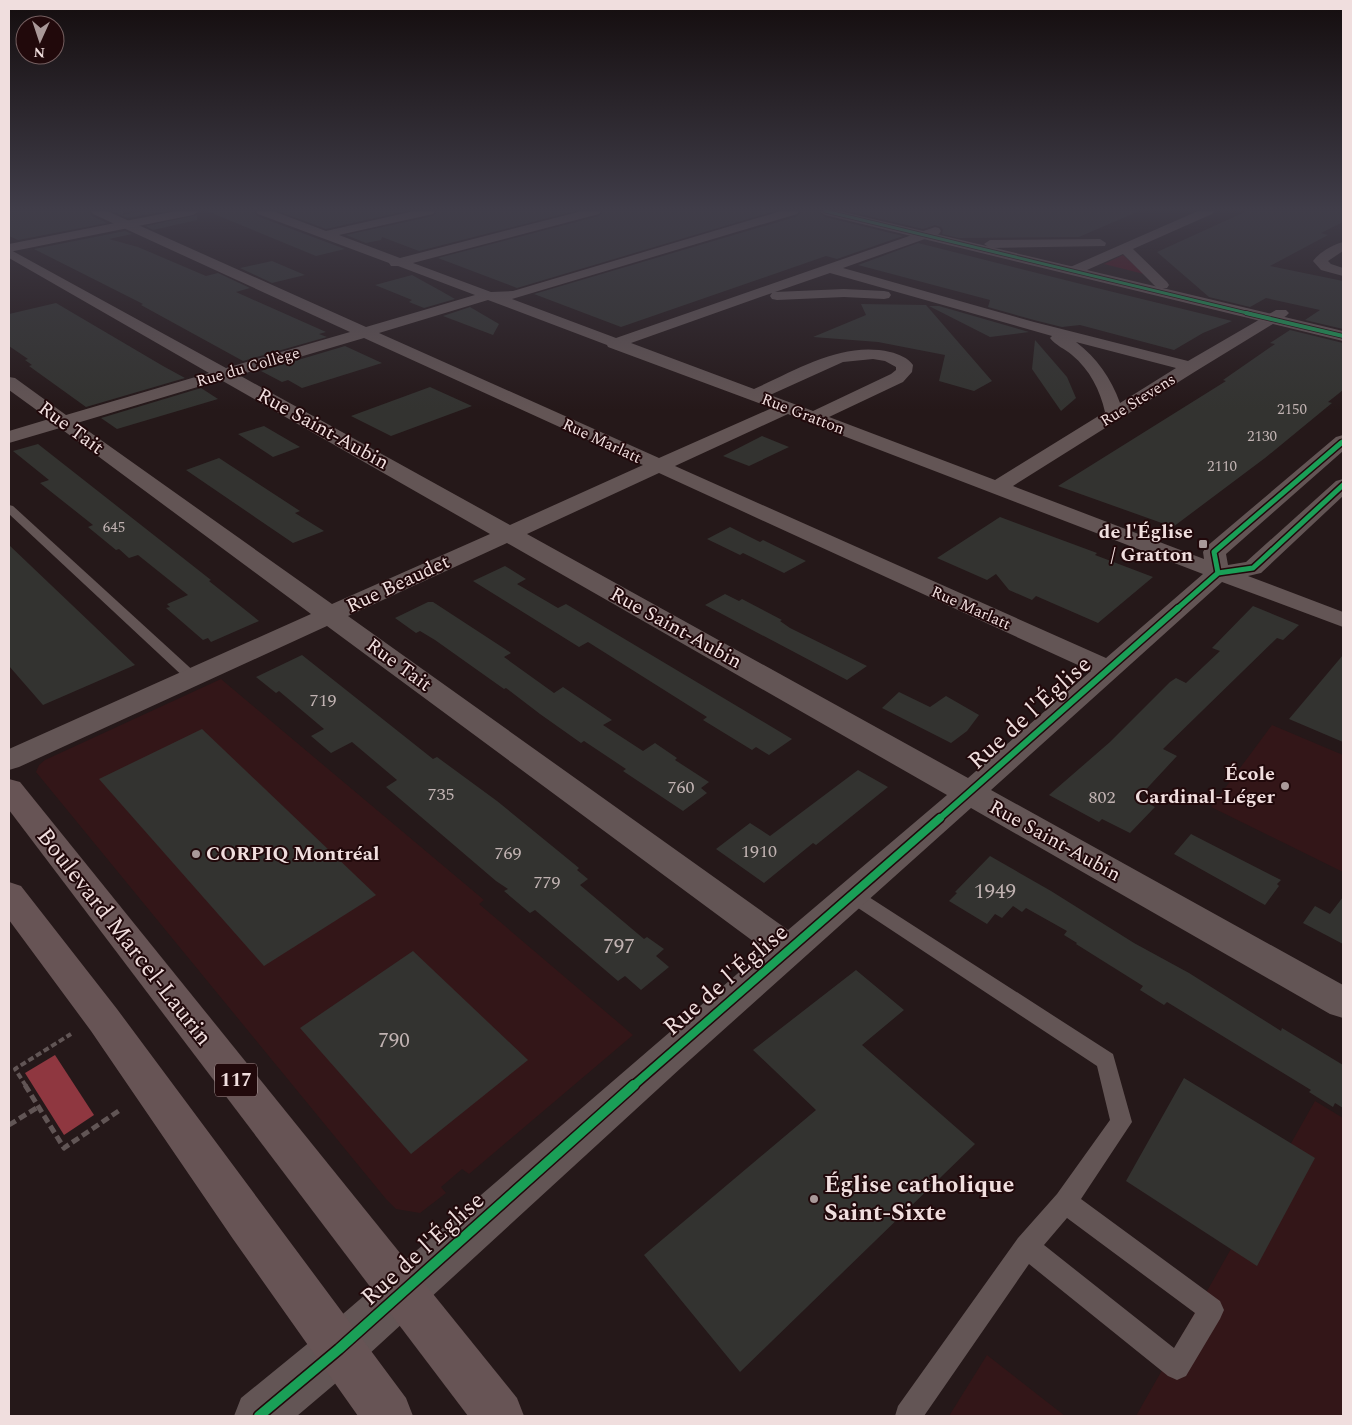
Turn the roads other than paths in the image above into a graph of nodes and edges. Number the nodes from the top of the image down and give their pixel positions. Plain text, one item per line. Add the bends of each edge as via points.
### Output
1 (53, 278) edge
2 (244, 278) edge
3 (438, 278) edge
4 (533, 278) edge
5 (569, 278) edge
6 (803, 278) edge
7 (862, 278) edge
8 (1117, 278) edge
9 (1125, 278) edge
10 (1154, 278) edge
11 (1162, 285) junction
12 (488, 296) junction
13 (740, 300) junction
14 (948, 302) junction
15 (1276, 316) junction
16 (1029, 325) junction
17 (1343, 328) edge
18 (366, 333) junction
19 (1343, 336) edge
20 (614, 344) junction
21 (1190, 367) junction
22 (224, 374) junction
23 (9, 382) edge
24 (755, 395) junction
25 (786, 408) junction
26 (1114, 414) junction
27 (813, 418) junction
28 (62, 422) junction
29 (9, 438) edge
30 (1343, 441) edge
31 (658, 467) junction
32 (1343, 485) edge
33 (996, 488) junction
34 (9, 508) edge
35 (508, 534) junction
36 (1218, 573) junction
37 (331, 615) junction
38 (1343, 620) edge
39 (1108, 669) junction
40 (193, 678) junction
41 (9, 760) edge
42 (9, 788) edge
43 (970, 792) junction
44 (9, 895) edge
45 (852, 895) junction
46 (789, 949) junction
47 (1343, 1003) edge
48 (1065, 1202) junction
49 (1027, 1247) junction
50 (401, 1294) junction
51 (339, 1349) junction
52 (259, 1416) edge
53 (388, 1416) edge
54 (499, 1416) edge
55 (908, 1416) edge

1 - 22 street, Rue Saint-Aubin
2 - 18 street, Rue Marlatt
3 - 12 street, Rue Gratton
4 - 12 street, Rue du Collège via 497,288
5 - 12 street, Rue du Collège via 514,294
6 - 13 street
7 - 14 street
8 - 15 street
9 - 11 street
10 - 11 street
11 - 15 street
12 - 18 street, Rue du Collège
12 - 20 street, Rue Gratton
13 - 14 street via 844,293
13 - 20 street
14 - 16 street
15 - 17 street
15 - 19 street
15 - 21 street, Rue Stevens
16 - 21 street
16 - 26 street via 1060,339 1088,361 1107,389
18 - 22 street, Rue du Collège
18 - 31 street, Rue Marlatt
20 - 24 street, Rue Gratton
21 - 26 street, Rue Stevens
22 - 28 street, Rue du Collège
22 - 35 street, Rue Saint-Aubin
23 - 28 street, Rue Tait
24 - 25 street, Rue Gratton
24 - 27 street via 838,358 852,355 885,356 905,365 904,372 897,378
25 - 27 street, Rue Gratton
25 - 31 street, Rue Beaudet
26 - 33 street, Rue Stevens
27 - 33 street, Rue Gratton
28 - 29 street, Rue du Collège
28 - 37 street, Rue Tait
30 - 36 street via 1214,552
31 - 35 street, Rue Beaudet
31 - 39 street, Rue Marlatt
32 - 36 street via 1252,568
33 - 36 street, Rue Gratton
34 - 40 lane
35 - 37 street, Rue Beaudet
35 - 43 street, Rue Saint-Aubin
36 - 38 street, Rue Gratton
36 - 39 street, Rue de l'Église
37 - 40 street, Rue Beaudet
37 - 46 street, Rue Tait
39 - 43 street, Rue de l'Église
40 - 41 street, Rue Beaudet
42 - 50 main road, Boulevard Marcel-Laurin / 117
43 - 45 street, Rue de l'Église
43 - 47 street, Rue Saint-Aubin
44 - 51 main road via 104,1020
45 - 46 street, Rue de l'Église
45 - 48 lane via 1106,1061 1121,1122
46 - 50 street, Rue de l'Église
48 - 49 lane
48 - 49 lane via 1211,1310 1177,1367
49 - 55 lane
50 - 51 street, Rue de l'Église
50 - 54 main road, Boulevard Marcel-Laurin / 117
51 - 52 street, Rue de l'Église
51 - 53 main road

